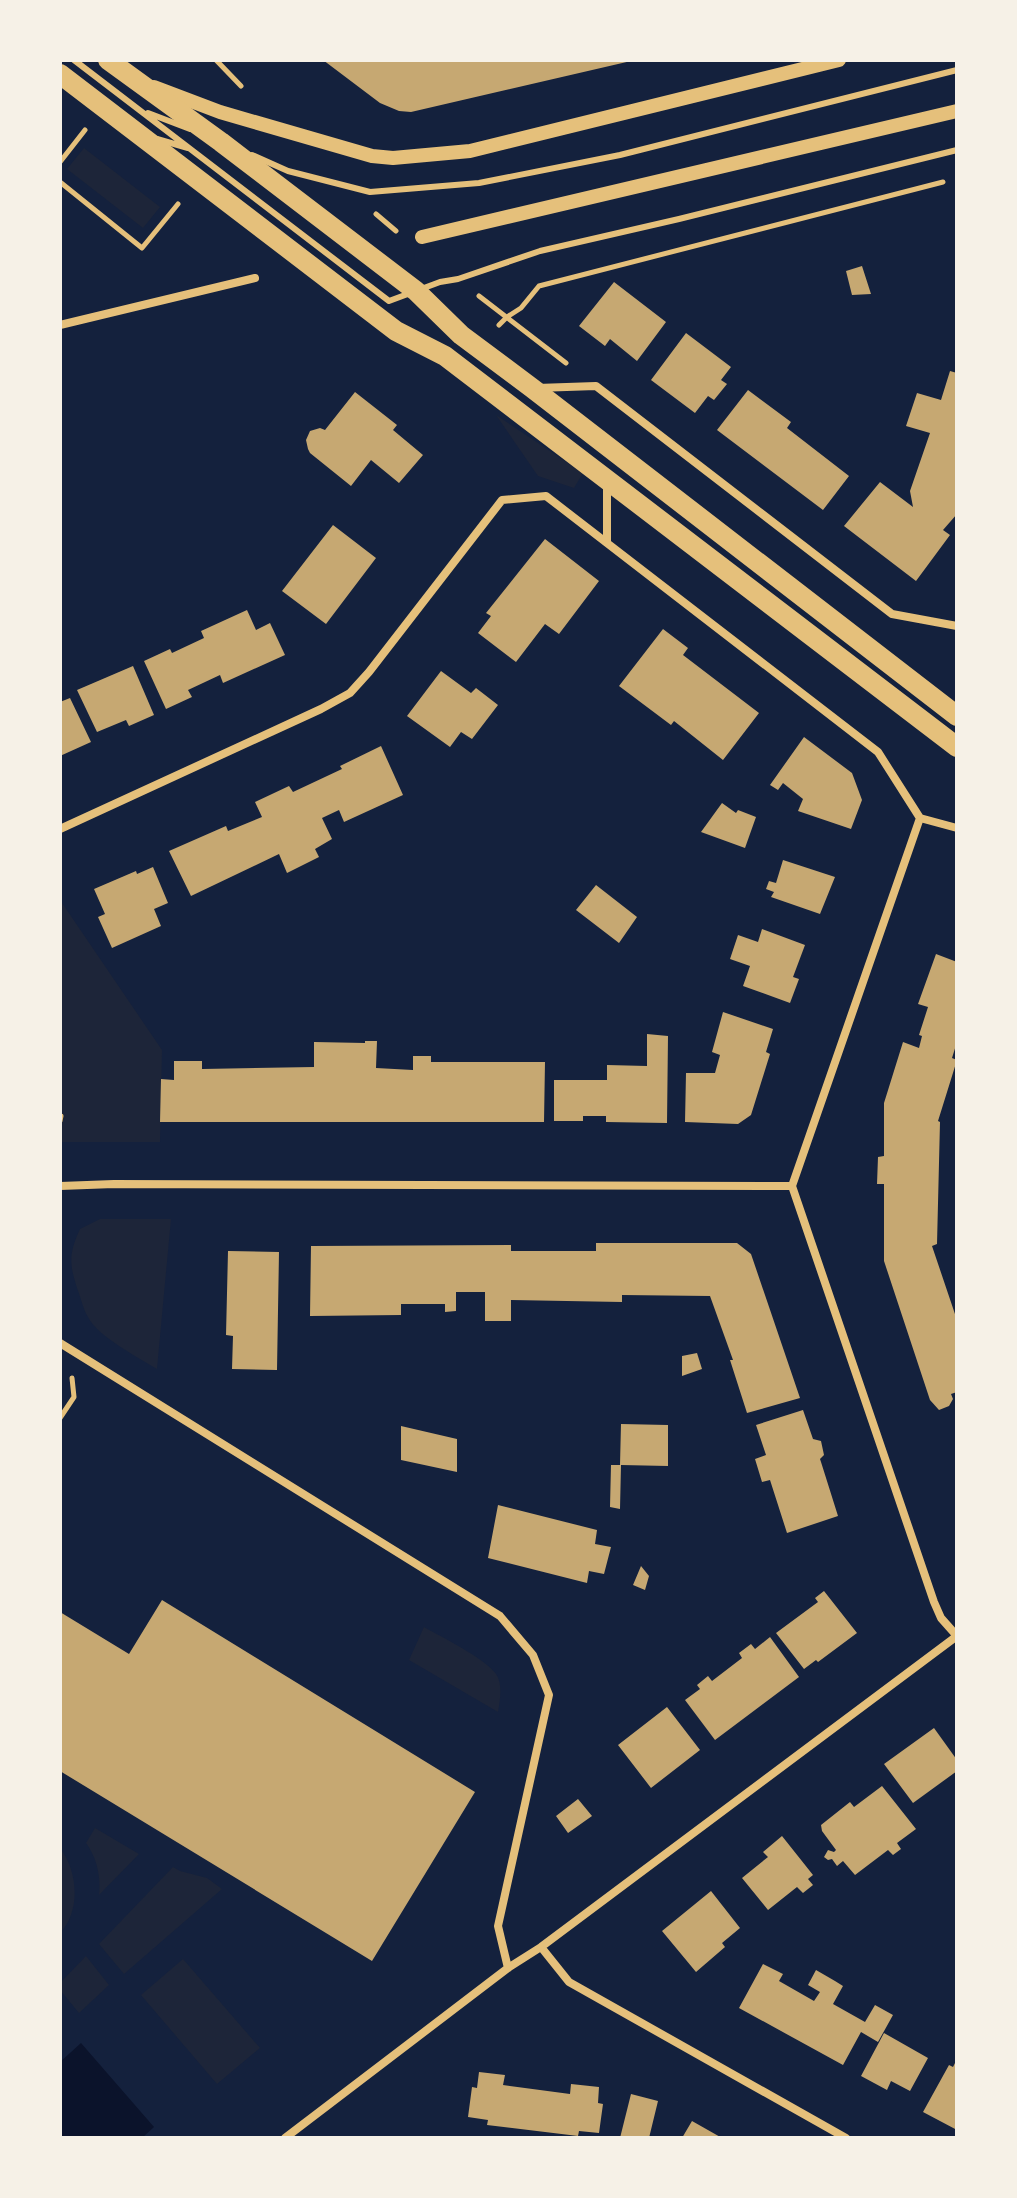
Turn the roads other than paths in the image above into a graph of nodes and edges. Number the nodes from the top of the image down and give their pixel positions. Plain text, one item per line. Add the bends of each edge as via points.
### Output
1 (74, 60) edge
2 (108, 60) edge
3 (839, 60) edge
4 (957, 70) edge
5 (60, 74) edge
6 (135, 79) junction
7 (141, 110) junction
8 (957, 111) edge
9 (139, 134) junction
10 (221, 142) junction
11 (192, 149) junction
12 (957, 150) edge
13 (422, 237) dead end
14 (255, 278) dead end
15 (416, 291) junction
16 (60, 325) edge
17 (532, 388) junction
18 (607, 480) junction
19 (607, 542) junction
20 (957, 626) edge
21 (957, 716) edge
22 (957, 747) edge
23 (920, 818) junction
24 (957, 828) edge
25 (60, 829) edge
26 (60, 1186) edge
27 (792, 1186) junction
28 (60, 1343) edge
29 (957, 1636) edge
30 (541, 1947) junction
31 (508, 1968) junction
32 (285, 2138) edge
33 (846, 2138) edge

1 - 7 lane
2 - 6 main road
3 - 6 street via 470,151 393,158 362,154 220,112
4 - 10 lane via 620,155 479,183 370,192 288,171
5 - 9 main road
6 - 10 main road
7 - 10 lane
7 - 11 lane
8 - 13 street
9 - 11 lane
9 - 18 main road via 396,331 445,356
10 - 15 main road
11 - 15 lane via 389,301
12 - 15 lane via 540,251
14 - 16 street
15 - 17 main road via 461,335
17 - 20 street via 596,386 892,614
17 - 21 main road
18 - 19 street
18 - 22 main road
19 - 23 street via 878,752
19 - 25 street via 546,496 502,500 350,693
23 - 24 street
23 - 27 street
26 - 27 street
27 - 29 street via 934,1602
28 - 31 street via 500,1616 533,1655 549,1695 498,1926
29 - 30 street
30 - 31 street
30 - 33 street via 569,1982
31 - 32 street

